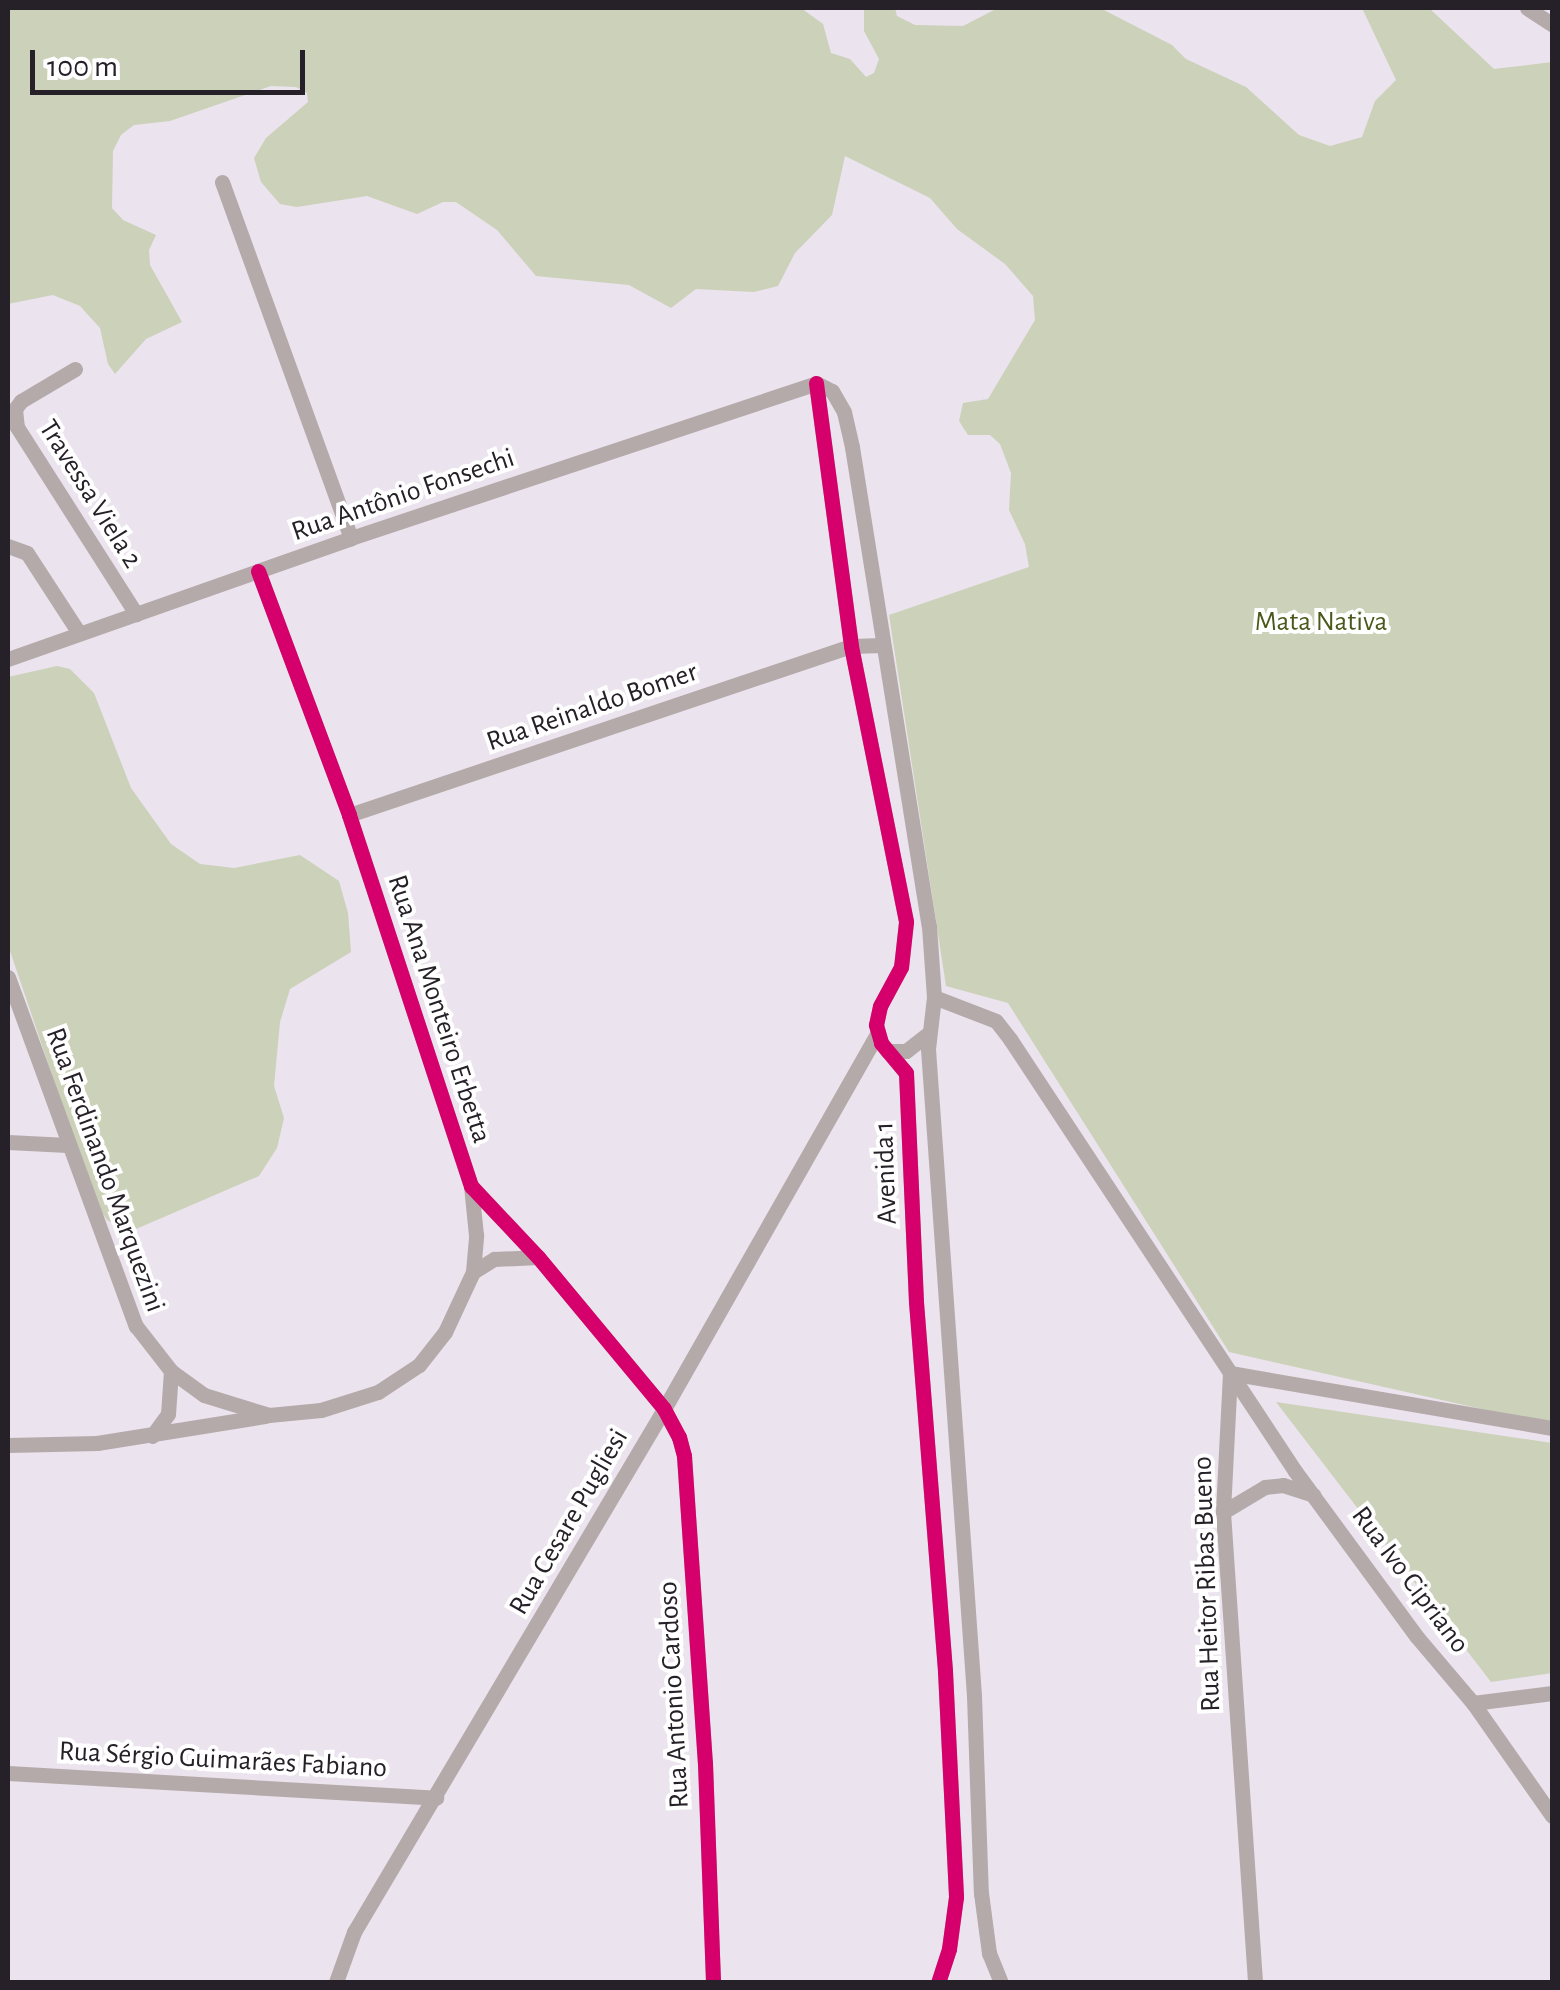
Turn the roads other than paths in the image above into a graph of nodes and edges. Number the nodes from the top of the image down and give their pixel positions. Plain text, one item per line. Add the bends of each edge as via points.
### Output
1 (1527, 8) edge
2 (1552, 24) edge
3 (222, 182) dead end
4 (75, 370) dead end
5 (816, 383) junction
6 (350, 538) junction
7 (8, 546) edge
8 (258, 571) junction
9 (136, 614) junction
10 (79, 633) junction
11 (850, 646) junction
12 (883, 646) junction
13 (8, 659) edge
14 (349, 815) junction
15 (8, 976) edge
16 (934, 997) junction
17 (877, 1034) junction
18 (928, 1034) junction
19 (886, 1050) junction
20 (8, 1142) edge
21 (66, 1145) junction
22 (471, 1186) junction
23 (538, 1258) junction
24 (473, 1272) junction
25 (172, 1371) junction
26 (1230, 1373) junction
27 (664, 1409) junction
28 (269, 1415) junction
29 (1552, 1428) edge
30 (152, 1436) junction
31 (8, 1445) edge
32 (1316, 1497) junction
33 (1224, 1512) junction
34 (1552, 1693) edge
35 (1473, 1703) junction
36 (8, 1772) edge
37 (436, 1798) junction
38 (1552, 1816) edge
39 (336, 1982) edge
40 (713, 1982) edge
41 (938, 1982) edge
42 (1001, 1982) edge
43 (1254, 1982) edge

1 - 2 street
3 - 6 street
4 - 9 street, Travessa Viela 2 via 21,401 16,427
5 - 6 street, Rua Antônio Fonsechi
5 - 11 street
5 - 12 street, Avenida 1 via 832,392 844,412
6 - 8 street, Rua Antônio Fonsechi
7 - 10 street via 26,553
8 - 9 street, Rua Antônio Fonsechi
8 - 14 street, Rua Ana Monteiro Erbetta
9 - 10 street, Rua Antônio Fonsechi
10 - 13 street, Rua Antônio Fonsechi
11 - 12 street, Rua Reinaldo Bomer
11 - 14 street, Rua Reinaldo Bomer
11 - 17 street via 906,922 900,968 876,1015
12 - 16 street, Avenida 1 via 929,926
14 - 22 street, Rua Ana Monteiro Erbetta
15 - 21 street, Rua Ferdinando Marquezini
16 - 18 street, Avenida 1
16 - 26 street via 996,1021
17 - 19 street, Avenida 1
17 - 27 street, Rua Cesare Pugliesi
18 - 19 street via 906,1050
18 - 42 street, Avenida 1 via 974,1696 981,1893 989,1953
19 - 41 street, Avenida 1 via 906,1073 944,1671 956,1897
20 - 21 street
21 - 25 street, Rua Ferdinando Marquezini via 136,1326
22 - 23 street, Rua Ana Monteiro Erbetta
22 - 24 street
23 - 24 street via 494,1260
23 - 27 street, Rua Ana Monteiro Erbetta
24 - 28 street via 445,1332 419,1365 378,1392 320,1410
25 - 28 street, Rua Ferdinando Marquezini via 204,1395
25 - 30 street via 168,1414
26 - 29 street
26 - 32 street, Rua Ivo Cipriano
26 - 33 street, Rua Heitor Ribas Bueno
27 - 37 street, Rua Cesare Pugliesi
27 - 40 street, Rua Antonio Cardoso via 684,1456
28 - 30 street
30 - 31 street
32 - 33 street via 1282,1485 1265,1487
32 - 35 street, Rua Ivo Cipriano via 1416,1637
33 - 43 street, Rua Heitor Ribas Bueno
34 - 35 street
35 - 38 street, Rua Ivo Cipriano
36 - 37 street, Rua Sérgio Guimarães Fabiano
37 - 39 street, Rua Cesare Pugliesi via 354,1932

